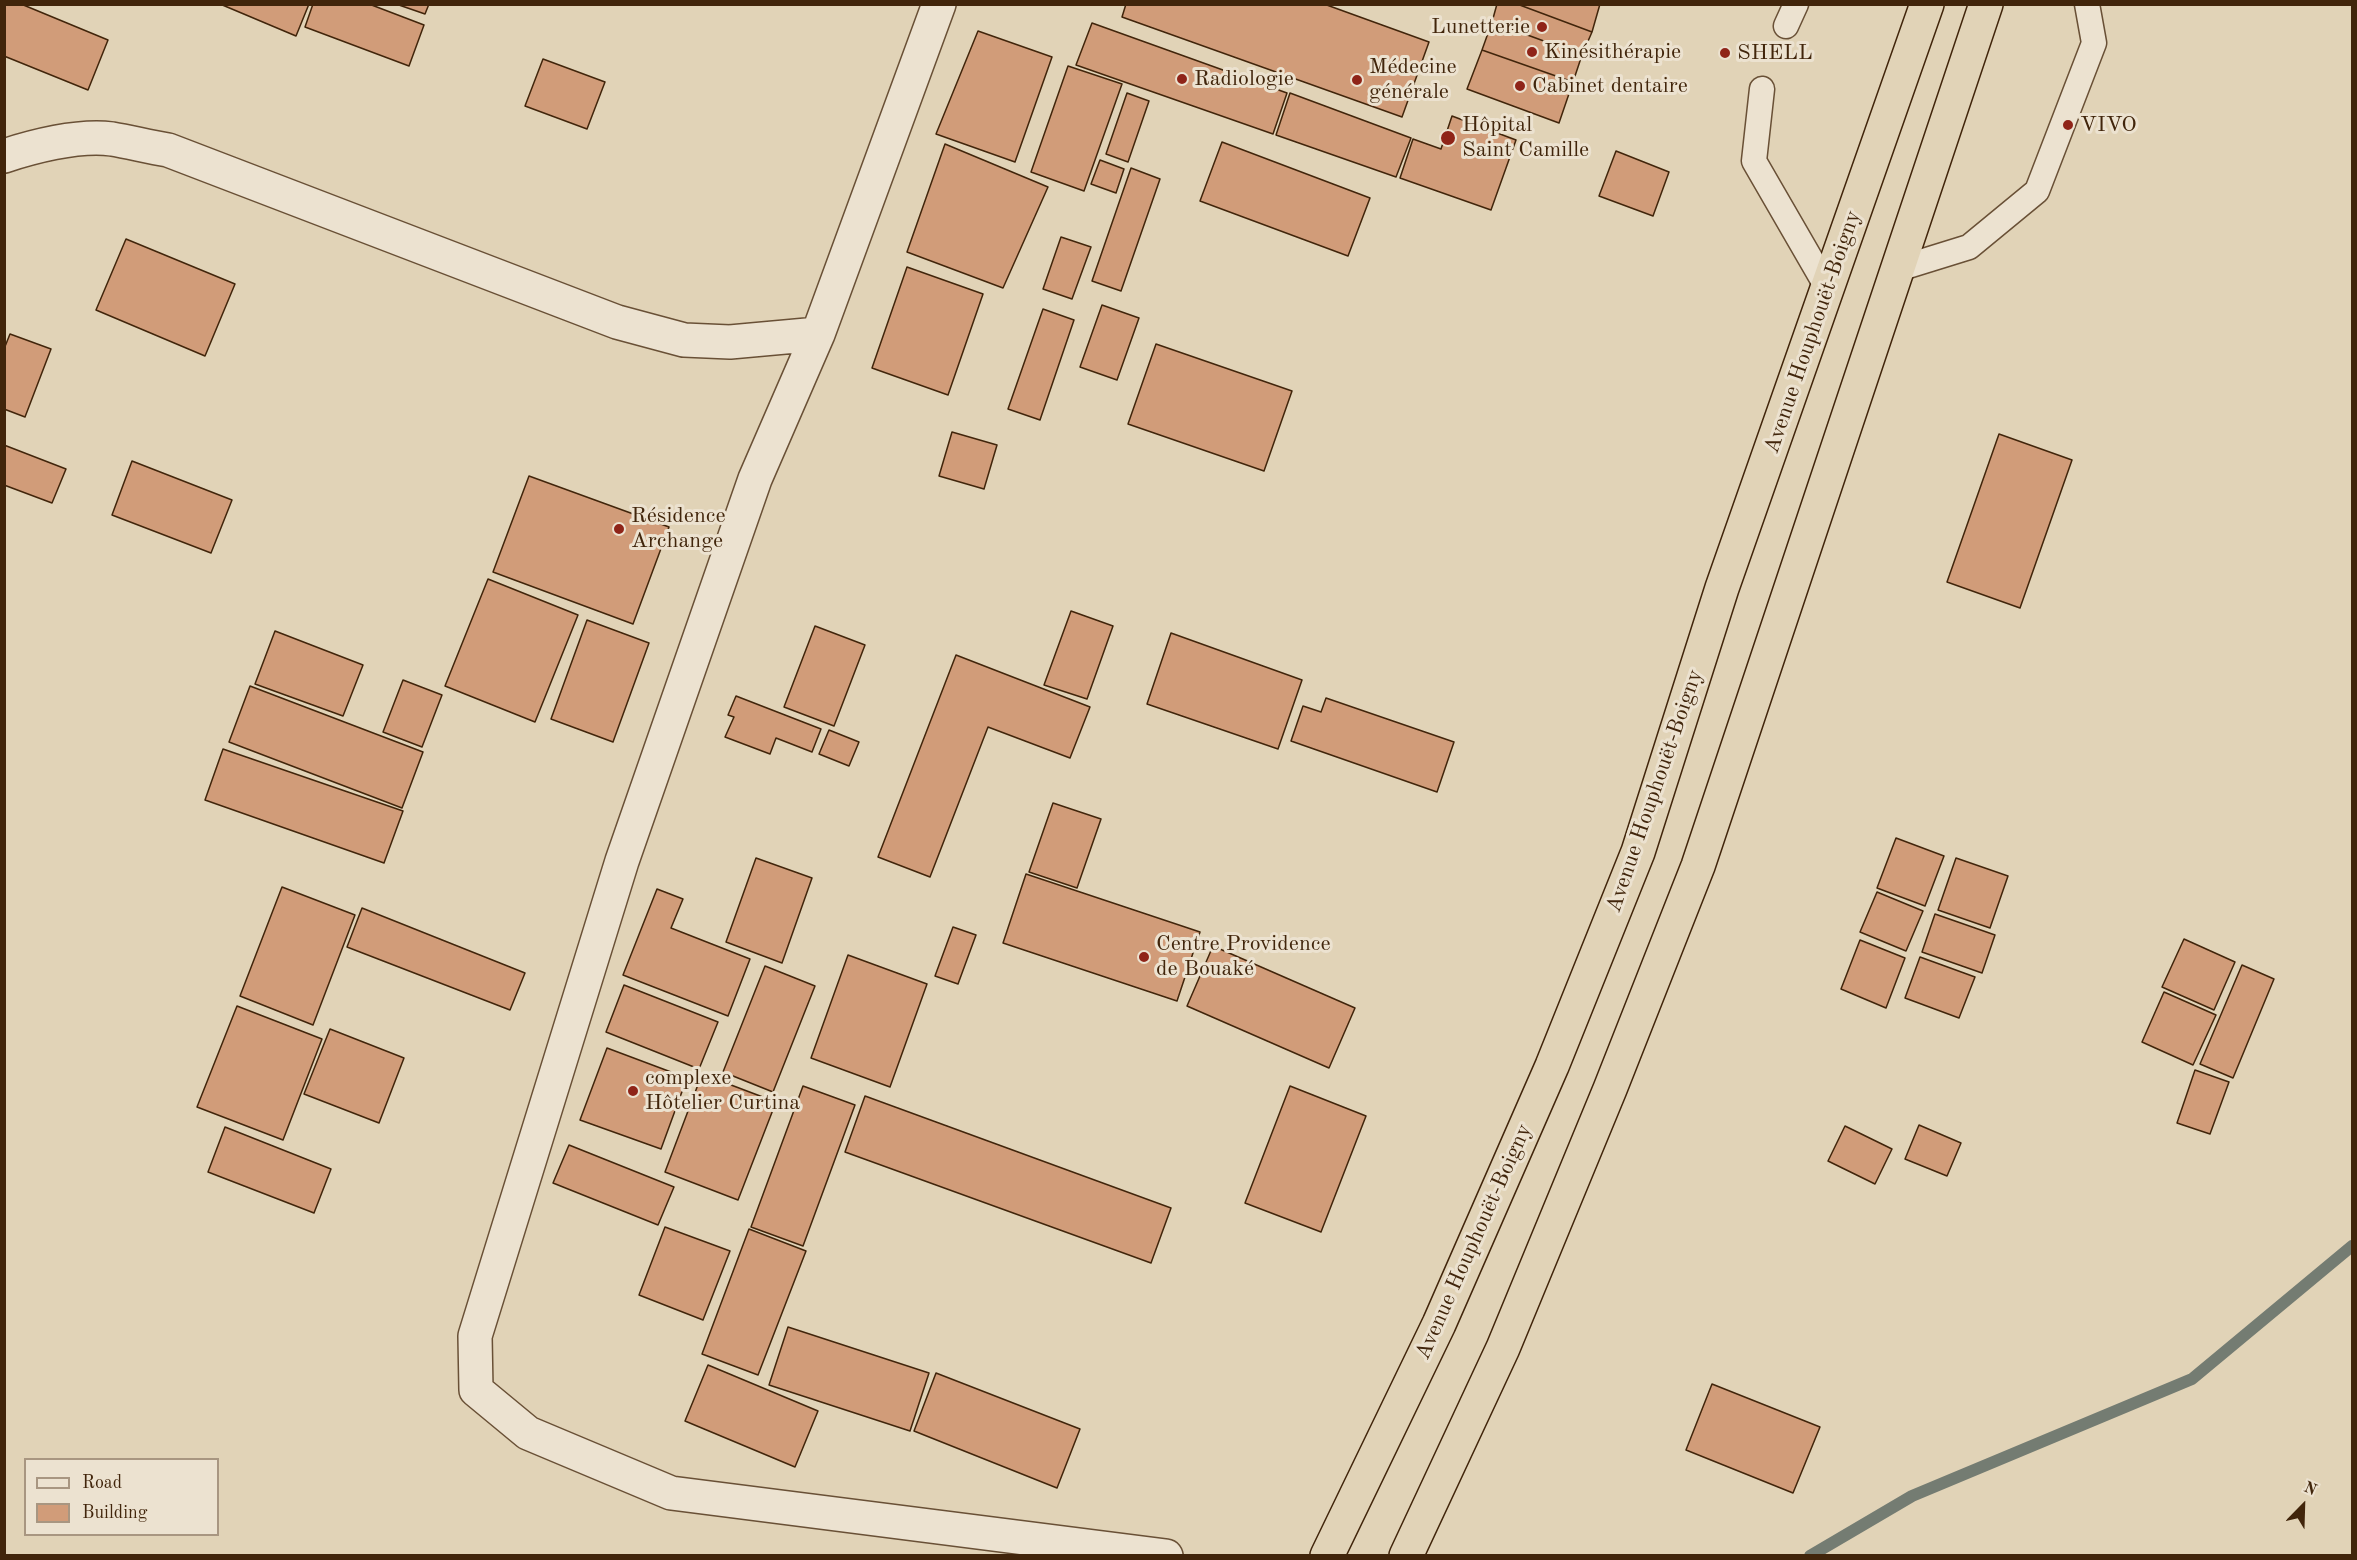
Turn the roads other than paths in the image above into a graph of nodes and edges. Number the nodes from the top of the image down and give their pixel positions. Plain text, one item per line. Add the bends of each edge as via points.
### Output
1 (939, 4) edge
2 (1927, 4) edge
3 (1986, 4) edge
4 (2087, 4) edge
5 (1762, 89) dead end
6 (4, 156) edge
7 (1898, 269) junction
8 (1828, 289) junction
9 (818, 334) junction
10 (1166, 1556) edge
11 (1327, 1556) edge
12 (1406, 1556) edge

1 - 9 street
2 - 8 highway, Avenue Houphouët-Boigny
3 - 7 highway
4 - 7 lane via 2094,43 2037,191 1969,247
5 - 8 lane via 1754,161
6 - 9 street via 68,141 110,139 168,150 617,322 684,340 730,342
7 - 12 highway via 1698,866 1507,1337
8 - 11 highway, Avenue Houphouët-Boigny via 1722,588 1633,863 1552,1066 1444,1314
9 - 10 street via 755,479 622,861 475,1336 476,1390 528,1433 671,1493

